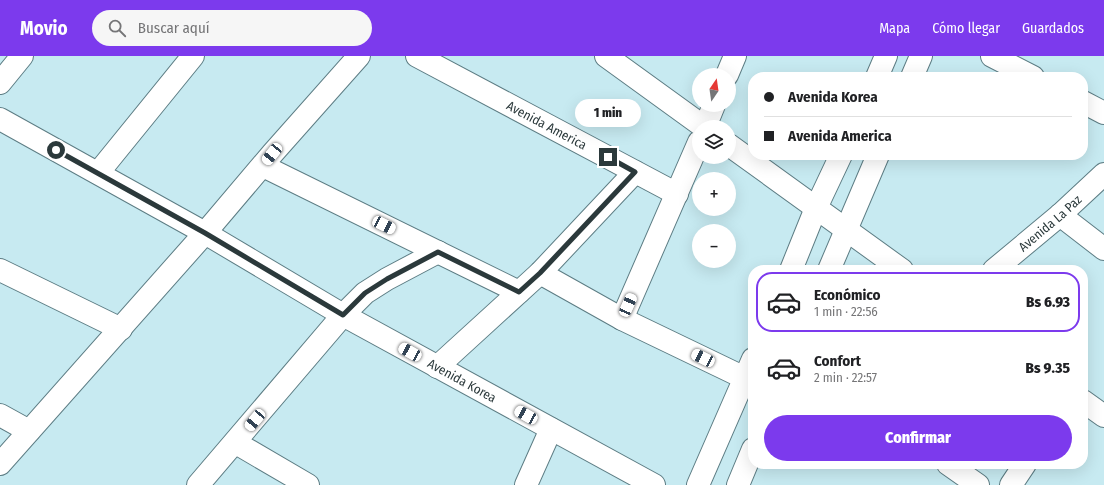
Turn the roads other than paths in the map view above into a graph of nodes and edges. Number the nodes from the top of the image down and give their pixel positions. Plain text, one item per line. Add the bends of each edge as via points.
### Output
1 (22, 56) edge
2 (193, 56) edge
3 (359, 56) edge
4 (417, 56) edge
5 (606, 56) edge
6 (735, 56) edge
7 (886, 56) edge
8 (921, 56) edge
9 (992, 56) edge
10 (730, 68) edge
11 (878, 72) edge
12 (914, 72) edge
13 (1023, 72) edge
14 (0, 83) edge
15 (1088, 105) edge
16 (1104, 113) edge
17 (0, 119) edge
18 (695, 120) edge
19 (736, 150) edge
20 (692, 159) edge
21 (748, 159) edge
22 (750, 160) edge
23 (839, 160) edge
24 (876, 160) edge
25 (263, 166) junction
26 (635, 172) junction
27 (98, 173) junction
28 (1104, 174) edge
29 (677, 194) junction
30 (816, 208) junction
31 (1060, 215) junction
32 (846, 229) junction
33 (205, 233) junction
34 (1104, 248) edge
35 (438, 252) junction
36 (793, 265) edge
37 (831, 265) edge
38 (895, 265) edge
39 (1000, 265) edge
40 (0, 270) edge
41 (540, 273) junction
42 (519, 292) junction
43 (343, 315) junction
44 (622, 319) junction
45 (121, 329) junction
46 (437, 366) junction
47 (748, 372) edge
48 (748, 377) edge
49 (1088, 405) edge
50 (0, 415) edge
51 (1104, 416) edge
52 (551, 429) junction
53 (29, 431) junction
54 (236, 443) junction
55 (0, 464) edge
56 (748, 464) edge
57 (955, 469) edge
58 (1022, 469) edge
59 (198, 485) edge
60 (308, 485) edge
61 (526, 485) edge
62 (654, 485) edge
63 (698, 485) edge
64 (738, 485) edge
65 (978, 485) edge
66 (1011, 485) edge

1 - 14 street
2 - 27 street
3 - 25 street
4 - 26 street, Avenida America
5 - 18 street
6 - 10 street
7 - 11 street
8 - 12 street
9 - 13 street
15 - 16 street
17 - 27 street, Avenida Korea
19 - 21 street
20 - 29 street
22 - 30 street
23 - 30 street
24 - 32 street
25 - 33 street
25 - 35 street
26 - 29 street, Avenida America
26 - 41 street
27 - 33 street, Avenida Korea
28 - 31 street, Avenida La Paz
29 - 44 street
30 - 32 street
30 - 36 street
31 - 34 street
31 - 39 street, Avenida La Paz
32 - 37 street
32 - 38 street
33 - 43 street, Avenida Korea
33 - 45 street
35 - 42 street
35 - 43 street via 365,293
40 - 45 street
41 - 42 street
41 - 44 street
42 - 46 street
43 - 46 street, Avenida Korea
43 - 54 street
44 - 47 street
45 - 53 street
46 - 52 street, Avenida Korea
48 - 63 street
49 - 51 street
50 - 53 street
52 - 61 street
52 - 62 street, Avenida Korea
53 - 55 street
54 - 59 street
54 - 60 street
56 - 64 street
57 - 65 street
58 - 66 street

